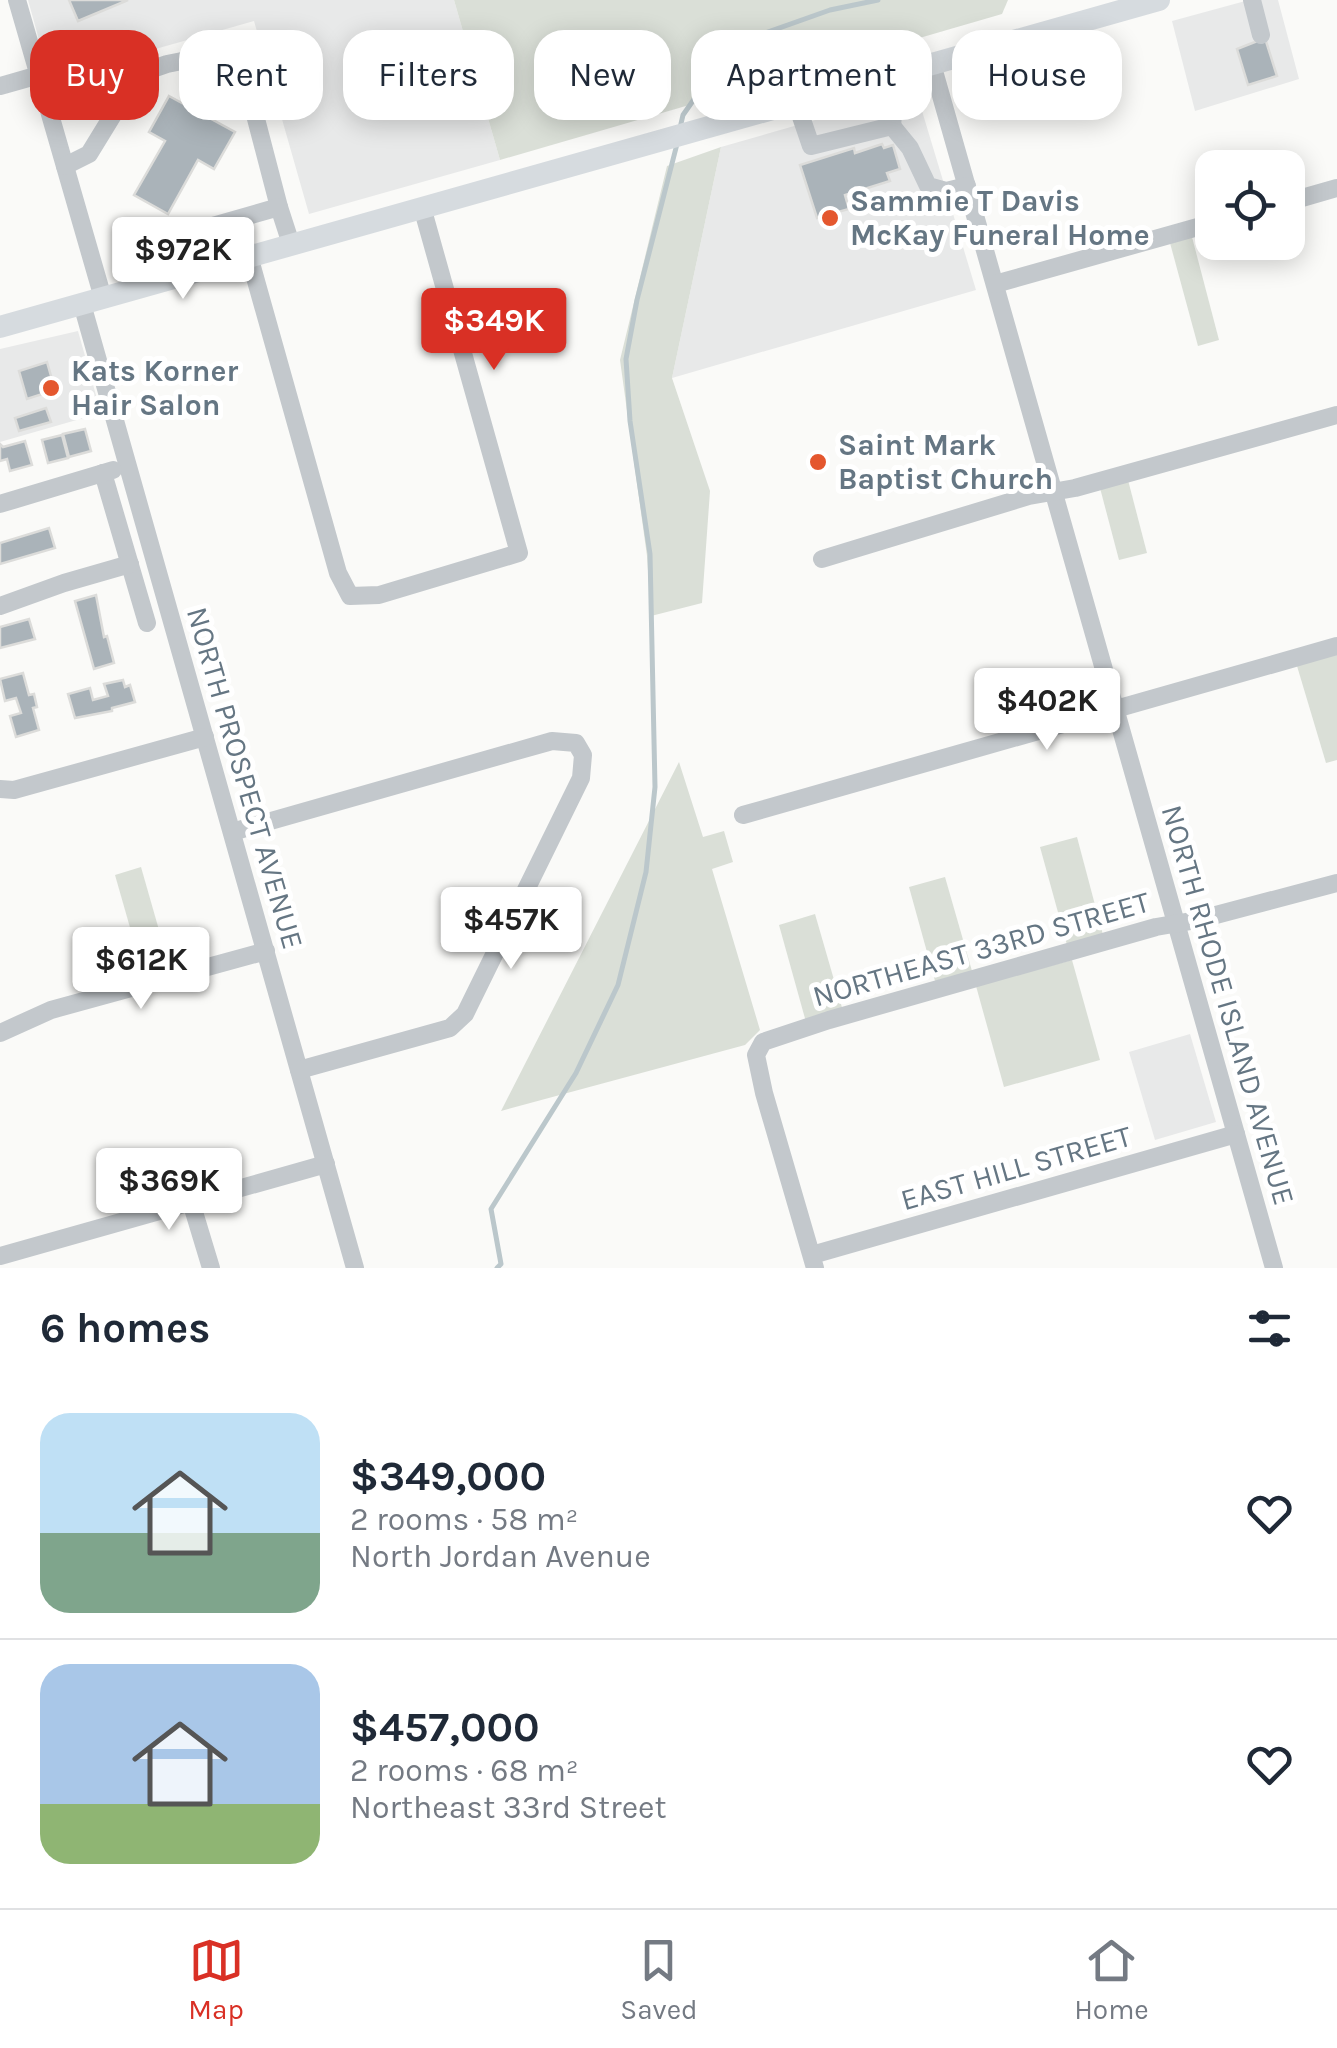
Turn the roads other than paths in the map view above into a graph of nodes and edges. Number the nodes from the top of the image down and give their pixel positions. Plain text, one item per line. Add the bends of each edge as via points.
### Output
1 (18, 0) edge
2 (1159, 0) edge
3 (1252, 0) edge
4 (1261, 36) dead end
5 (30, 43) edge
6 (932, 64) joint
7 (30, 78) edge
8 (0, 86) edge
9 (52, 120) edge
10 (732, 120) edge
11 (802, 120) edge
12 (893, 120) edge
13 (892, 126) junction
14 (65, 166) junction
15 (967, 186) junction
16 (1337, 188) edge
17 (1305, 197) edge
18 (279, 207) junction
19 (422, 207) junction
20 (1195, 228) edge
21 (290, 244) junction
22 (249, 256) junction
23 (202, 270) junction
24 (995, 284) junction
25 (93, 301) junction
26 (0, 326) edge
27 (1337, 415) edge
28 (128, 466) junction
29 (103, 473) junction
30 (1054, 492) junction
31 (0, 504) edge
32 (822, 559) dead end
33 (130, 564) junction
34 (0, 606) edge
35 (147, 622) dead end
36 (1337, 646) edge
37 (1116, 708) junction
38 (205, 737) junction
39 (0, 789) edge
40 (743, 815) dead end
41 (232, 832) junction
42 (1337, 883) edge
43 (1176, 924) junction
44 (266, 951) junction
45 (0, 1033) edge
46 (299, 1070) junction
47 (1236, 1134) junction
48 (326, 1164) junction
49 (192, 1202) junction
50 (0, 1256) edge
51 (813, 1261) edge
52 (211, 1268) edge
53 (354, 1268) edge
54 (1274, 1268) edge

1 - 5 street, NORTH PROSPECT AVENUE
2 - 6 main road
3 - 4 street
6 - 15 street, NORTH RHODE ISLAND AVENUE
7 - 8 street
9 - 14 street, NORTH PROSPECT AVENUE
10 - 19 main road
11 - 13 street via 811,146
12 - 13 street
13 - 15 street via 928,186
14 - 18 street via 89,154 138,74 217,54 243,69
14 - 25 street, NORTH PROSPECT AVENUE
15 - 24 street, NORTH RHODE ISLAND AVENUE
16 - 17 street
18 - 21 street
18 - 23 street via 192,232
19 - 21 main road
19 - 22 street via 519,552 379,595 350,596 338,573
20 - 24 street
21 - 22 main road
22 - 23 main road
23 - 25 main road
24 - 30 street, NORTH RHODE ISLAND AVENUE
25 - 26 main road
25 - 28 street, NORTH PROSPECT AVENUE
27 - 30 street
28 - 29 street
28 - 38 street, NORTH PROSPECT AVENUE
29 - 31 street
29 - 33 street
30 - 32 street
30 - 37 street, NORTH RHODE ISLAND AVENUE
33 - 34 street
33 - 35 street
36 - 37 street
37 - 40 street
37 - 43 street, NORTH RHODE ISLAND AVENUE
38 - 39 street
38 - 41 street, NORTH PROSPECT AVENUE
41 - 44 street, NORTH PROSPECT AVENUE
41 - 46 street via 552,741 581,748 581,778 465,1014 450,1028
42 - 43 street, NORTHEAST 33RD STREET
43 - 47 street, NORTH RHODE ISLAND AVENUE
43 - 51 street, NORTHEAST 33RD STREET via 828,1020 759,1046 764,1094
44 - 45 street via 51,1010
44 - 46 street, NORTH PROSPECT AVENUE
46 - 48 street, NORTH PROSPECT AVENUE
47 - 51 street, EAST HILL STREET
47 - 54 street, NORTH RHODE ISLAND AVENUE
48 - 49 street
48 - 53 street, NORTH PROSPECT AVENUE
49 - 50 street
49 - 52 street

